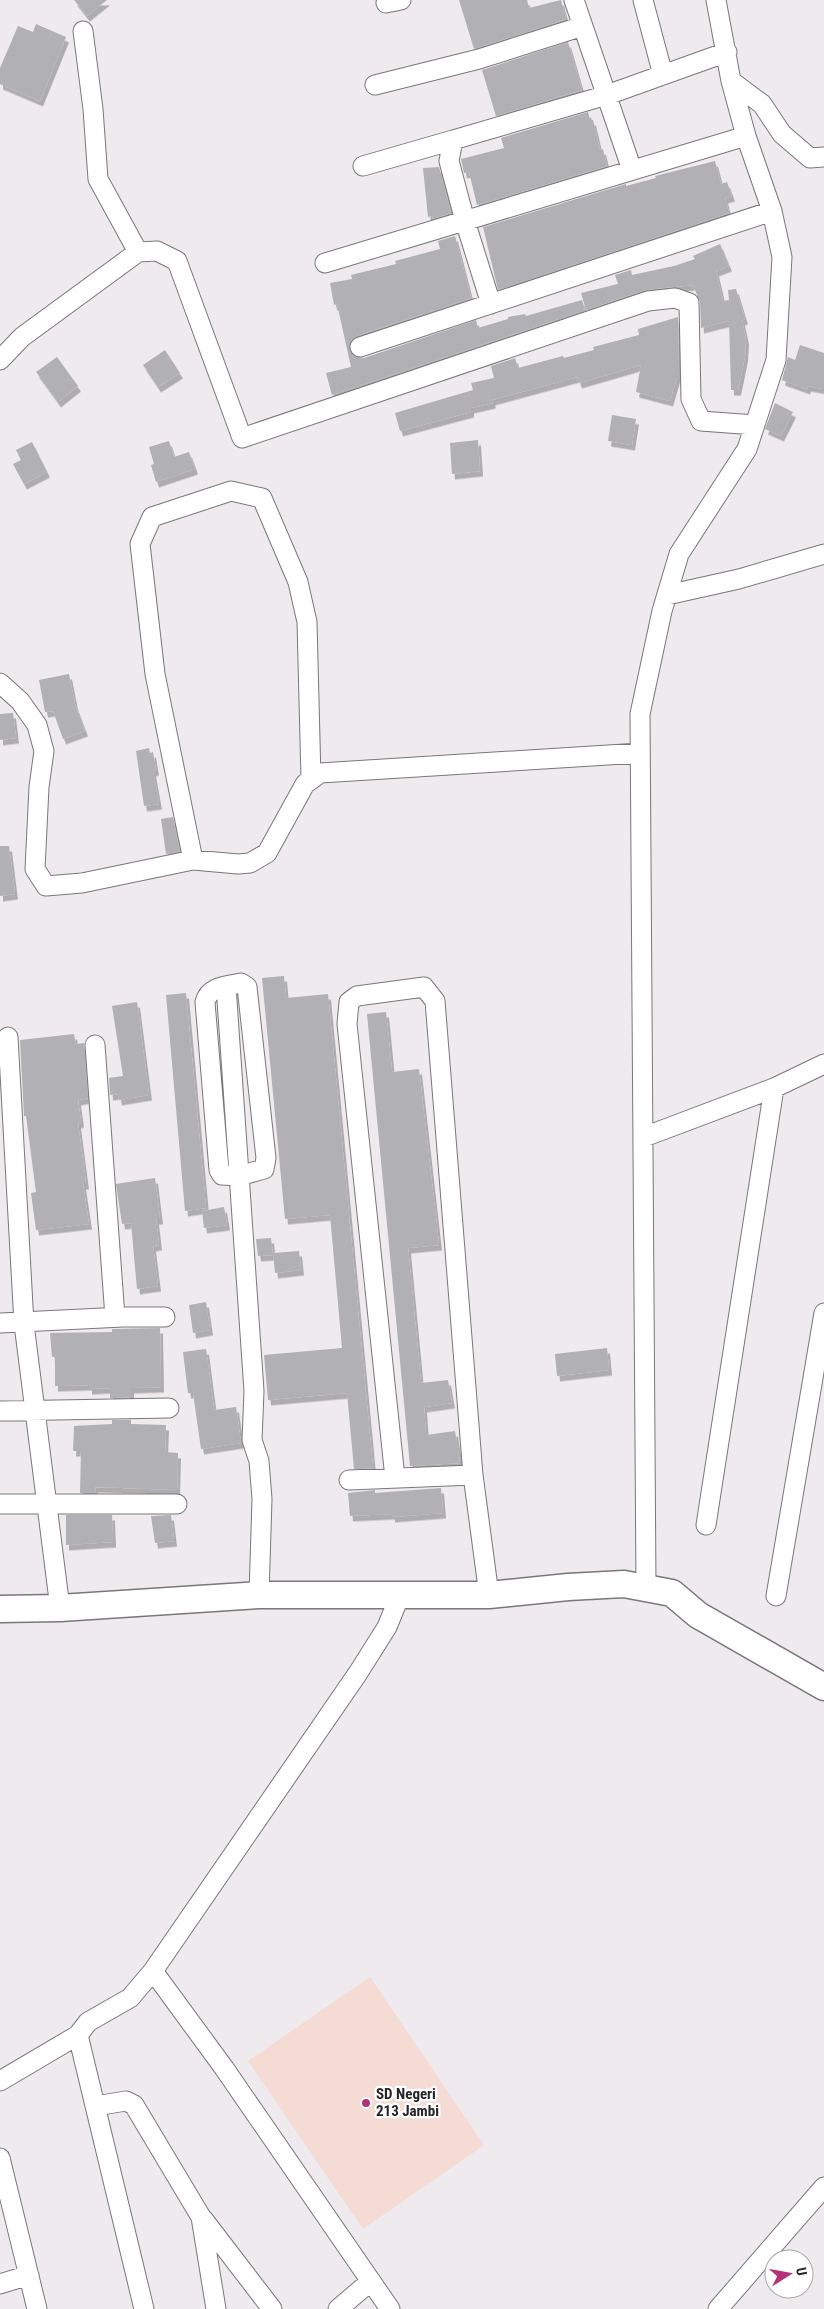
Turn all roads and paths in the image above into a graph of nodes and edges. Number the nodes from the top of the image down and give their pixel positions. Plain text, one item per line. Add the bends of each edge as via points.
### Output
1 (574, 0) edge
2 (643, 0) edge
3 (716, 0) edge
4 (582, 26) junction
5 (83, 31) dead end
6 (726, 52) junction
7 (663, 75) junction
8 (731, 81) junction
9 (375, 85) dead end
10 (606, 96) junction
11 (746, 136) junction
12 (452, 140) junction
13 (824, 157) edge
14 (363, 166) dead end
15 (632, 170) junction
16 (772, 211) junction
17 (464, 221) junction
18 (138, 252) junction
19 (325, 263) dead end
20 (491, 304) junction
21 (360, 347) dead end
22 (0, 360) edge
23 (755, 425) junction
24 (824, 554) edge
25 (667, 595) junction
26 (0, 683) edge
27 (640, 753) junction
28 (310, 779) junction
29 (193, 860) junction
30 (8, 1037) dead end
31 (95, 1045) dead end
32 (824, 1064) edge
33 (774, 1088) junction
34 (644, 1137) junction
35 (239, 1176) junction
36 (824, 1313) edge
37 (115, 1317) junction
38 (165, 1317) dead end
39 (0, 1323) edge
40 (24, 1324) junction
41 (169, 1408) dead end
42 (0, 1411) edge
43 (35, 1411) junction
44 (473, 1475) junction
45 (395, 1478) junction
46 (349, 1480) dead end
47 (0, 1504) edge
48 (177, 1504) dead end
49 (46, 1505) junction
50 (706, 1525) dead end
51 (646, 1587) junction
52 (259, 1595) junction
53 (489, 1595) junction
54 (400, 1596) junction
55 (776, 1596) dead end
56 (60, 1608) junction
57 (0, 1609) edge
58 (824, 1687) edge
59 (154, 1971) junction
60 (78, 2035) junction
61 (0, 2081) edge
62 (95, 2106) junction
63 (0, 2158) edge
64 (824, 2187) edge
65 (201, 2216) junction
66 (29, 2275) junction
67 (371, 2281) junction
68 (0, 2284) edge
69 (37, 2309) edge
70 (144, 2309) edge
71 (216, 2309) edge
72 (272, 2309) edge
73 (338, 2309) edge
74 (390, 2309) edge
75 (718, 2309) edge

1 - 4 street
2 - 7 street
3 - 6 street
4 - 9 street via 479,59
4 - 10 street
5 - 18 street via 98,179
6 - 7 street
6 - 8 street
7 - 10 street
8 - 11 street
8 - 13 street via 762,104 782,134 810,158
10 - 12 street
10 - 15 street
11 - 15 street
11 - 16 street
12 - 14 street
12 - 17 street via 449,161
15 - 17 street
16 - 20 street
16 - 23 street via 782,257 776,360
17 - 19 street
17 - 20 street
18 - 22 street via 22,337
18 - 23 street via 157,251 177,261 242,438 648,301 675,298 689,303 691,400 701,420
20 - 21 street
23 - 25 street via 747,449 679,554
24 - 25 street via 739,579
25 - 27 street via 640,714
26 - 29 street via 20,701 36,726 44,751 35,869 46,886 82,883
27 - 28 street via 320,774
27 - 34 street
28 - 29 street via 267,853 238,864
28 - 29 street via 307,622 298,582 262,498 230,491 152,517 140,544 154,665
30 - 40 street
31 - 37 street
32 - 33 street
33 - 34 street
33 - 50 street
34 - 51 street
35 - 35 street via 226,986 241,983 247,988 266,1158 264,1169
35 - 52 street via 254,1391 252,1440 259,1461 262,1499
36 - 55 street
37 - 38 street
37 - 40 street
39 - 40 street
40 - 43 street
41 - 43 street
42 - 43 street
43 - 49 street
44 - 45 street
44 - 45 street via 436,1001 424,987 357,996 349,1002 347,1024
44 - 53 street
45 - 46 street
47 - 49 street
48 - 49 street
49 - 56 street
51 - 53 street via 624,1584
51 - 58 street via 672,1593 698,1615
52 - 54 street
52 - 56 street
53 - 54 street
54 - 59 street via 387,1627 358,1673
56 - 57 street
59 - 60 street via 130,1998 88,2022
59 - 67 street
60 - 61 street
60 - 62 street
62 - 65 street via 126,2102 134,2105
62 - 70 street
63 - 66 street
64 - 75 street
65 - 71 street
65 - 72 street
66 - 68 street
66 - 69 street
67 - 73 street
67 - 74 street

